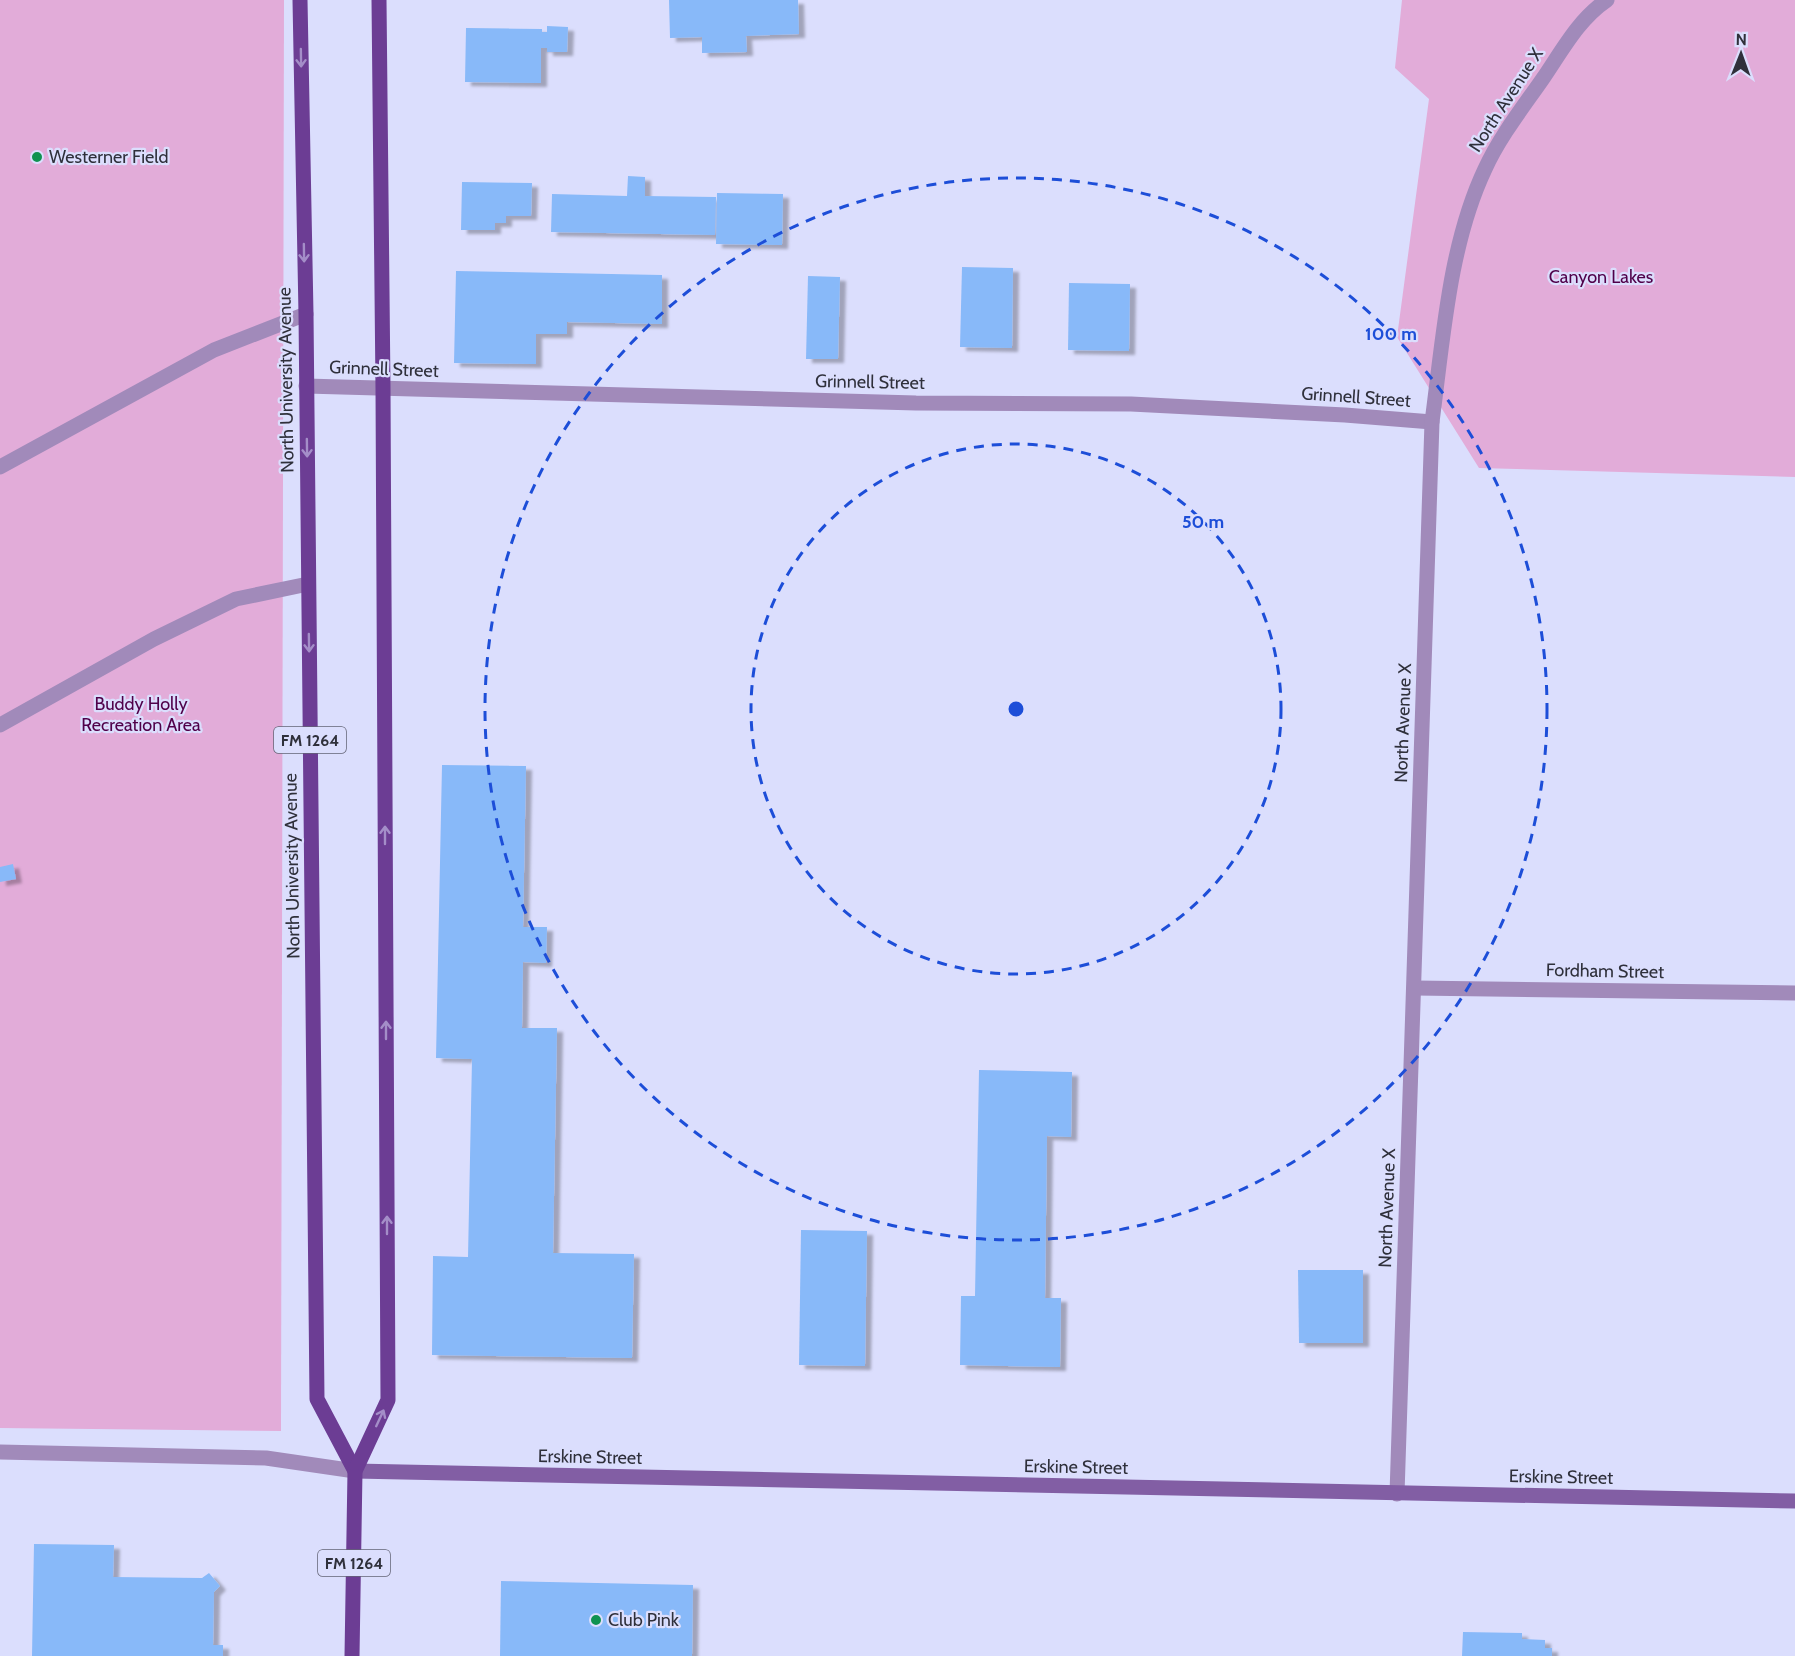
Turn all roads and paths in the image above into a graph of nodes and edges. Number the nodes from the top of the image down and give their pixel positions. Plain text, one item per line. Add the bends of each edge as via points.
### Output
1 (300, 0) edge
2 (379, 0) edge
3 (1608, 0) edge
4 (306, 314) junction
5 (306, 386) junction
6 (383, 388) junction
7 (1432, 422) junction
8 (0, 467) edge
9 (308, 584) junction
10 (0, 725) edge
11 (1415, 988) junction
12 (1795, 993) edge
13 (0, 1452) edge
14 (355, 1471) junction
15 (1397, 1494) junction
16 (1795, 1501) edge
17 (352, 1656) edge

1 -> 4 main road, North University Avenue / FM 1264
2 - 6 main road, North University Avenue / FM 1264
3 - 7 street, North Avenue X via 1578,26 1501,140 1481,177 1453,274
4 - 5 main road, North University Avenue / FM 1264
4 - 8 street via 214,350
5 - 6 street, Grinnell Street
5 -> 9 main road, North University Avenue / FM 1264
6 - 7 street, Grinnell Street via 916,403 1131,404
14 -> 6 main road, North University Avenue / FM 1264 via 388,1400
7 - 11 street, North Avenue X
9 - 10 street via 237,599 153,639
9 -> 14 main road, North University Avenue / FM 1264 via 317,1399
11 - 12 street, Fordham Street
11 - 15 street, North Avenue X
13 - 14 street via 266,1458
14 - 15 main road, Erskine Street
14 - 17 main road, North University Avenue / FM 1264
15 - 16 main road, Erskine Street

